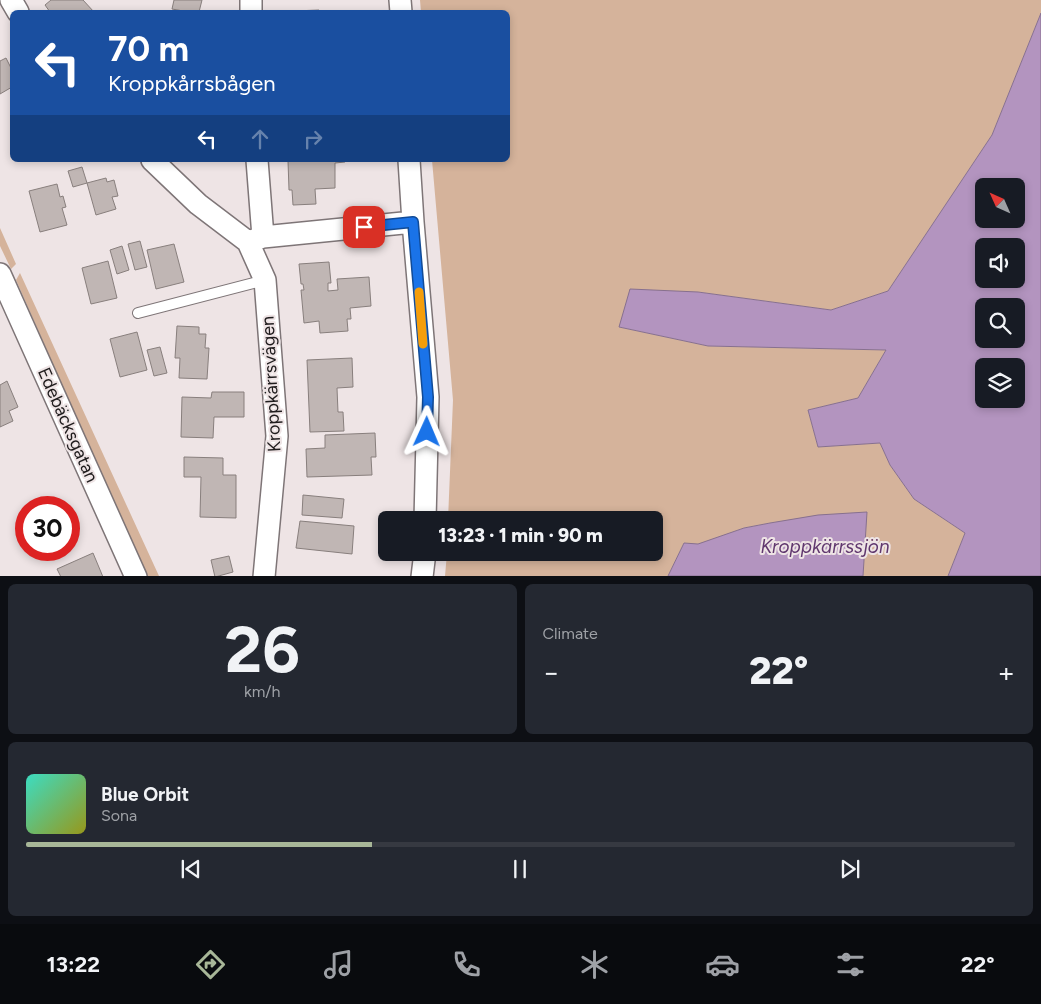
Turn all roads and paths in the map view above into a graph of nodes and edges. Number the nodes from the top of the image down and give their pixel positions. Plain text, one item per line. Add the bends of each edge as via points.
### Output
1 (154, 162) edge
2 (257, 162) edge
3 (409, 162) edge
4 (413, 222) junction
5 (256, 239) junction
6 (0, 274) edge
7 (265, 280) junction
8 (138, 313) dead end
9 (426, 511) edge
10 (424, 561) edge
11 (136, 576) edge
12 (264, 576) edge
13 (422, 576) edge

1 - 5 street via 198,204
2 - 5 street, Kroppkärrsvägen
3 - 4 street
4 - 5 street
4 - 9 street via 428,397
5 - 7 street, Kroppkärrsvägen
6 - 11 street, Edebäcksgatan
7 - 8 lane
7 - 12 street, Kroppkärrsvägen via 277,436
10 - 13 street

